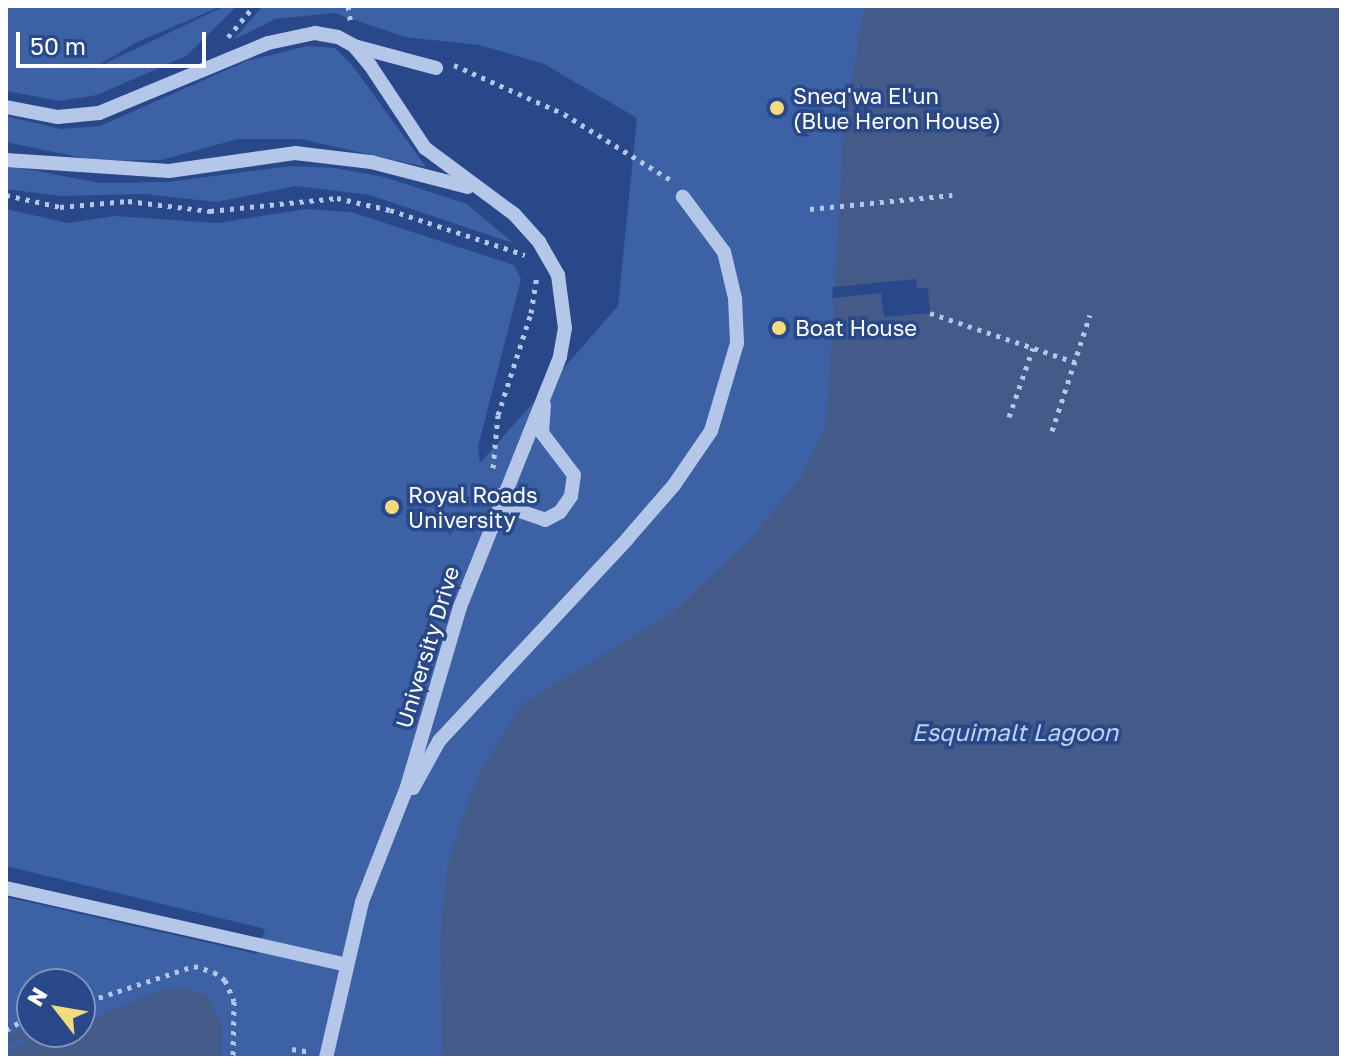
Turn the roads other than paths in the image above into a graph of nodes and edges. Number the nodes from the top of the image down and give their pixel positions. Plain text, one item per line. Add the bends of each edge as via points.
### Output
1 (354, 46) junction
2 (436, 68) road end
3 (6, 107) edge
4 (6, 160) edge
5 (477, 189) junction
6 (683, 197) road end
7 (544, 396) junction
8 (500, 495) junction
9 (383, 841) junction
10 (6, 888) edge
11 (344, 964) junction
12 (326, 1058) edge

1 - 2 street
1 - 3 street via 315,33 268,43 99,113 58,117
1 - 5 street, University Drive via 425,148
4 - 5 street, University Drive via 169,171 295,153 371,162
5 - 7 street, University Drive via 514,214 558,275 565,328
6 - 9 street via 724,252 735,298 737,343 711,431 628,538 439,741
7 - 8 street, University Drive
7 - 8 street via 542,433 574,475 571,496 560,512 545,520 511,508
8 - 9 street, University Drive via 460,607 407,787
9 - 11 street, University Drive
10 - 11 street
11 - 12 street, University Drive

